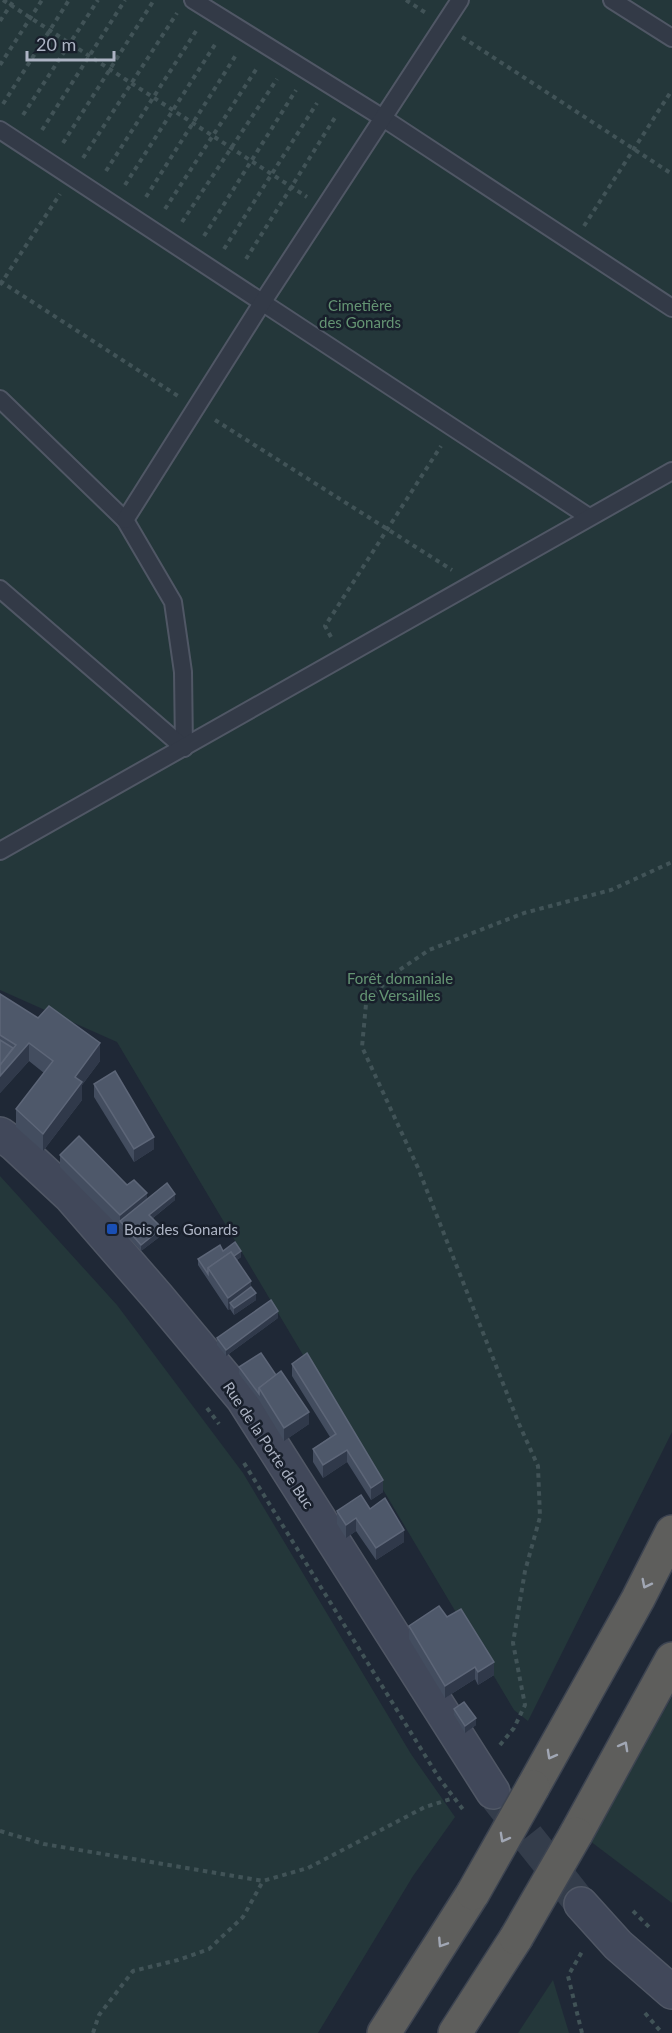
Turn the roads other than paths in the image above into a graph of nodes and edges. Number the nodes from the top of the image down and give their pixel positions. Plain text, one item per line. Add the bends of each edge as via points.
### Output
1 (460, 0) edge
2 (612, 0) edge
3 (186, 5) edge
4 (672, 38) edge
5 (383, 118) junction
6 (0, 130) edge
7 (262, 303) junction
8 (672, 308) edge
9 (0, 399) edge
10 (672, 471) edge
11 (589, 517) junction
12 (125, 520) junction
13 (0, 589) edge
14 (184, 748) junction
15 (0, 851) edge
16 (0, 1134) edge
17 (672, 1532) edge
18 (672, 1659) edge
19 (493, 1792) tunnel mouth
20 (581, 1904) tunnel mouth
21 (672, 1992) edge
22 (384, 2033) edge
23 (455, 2033) edge

1 - 5 lane
2 - 4 lane
3 - 5 lane
5 - 7 lane
5 - 8 lane
6 - 7 lane
7 - 11 lane
7 - 12 lane
9 - 12 lane
10 - 11 lane
11 - 14 lane
12 - 14 lane via 173,602 183,672
13 - 14 lane
14 - 15 lane
16 - 19 main road, Rue de la Porte de Buc via 70,1196 243,1399
17 -> 22 highway, bridge via 473,1893
23 -> 18 highway, bridge via 516,1938
20 - 21 main road via 618,1945

